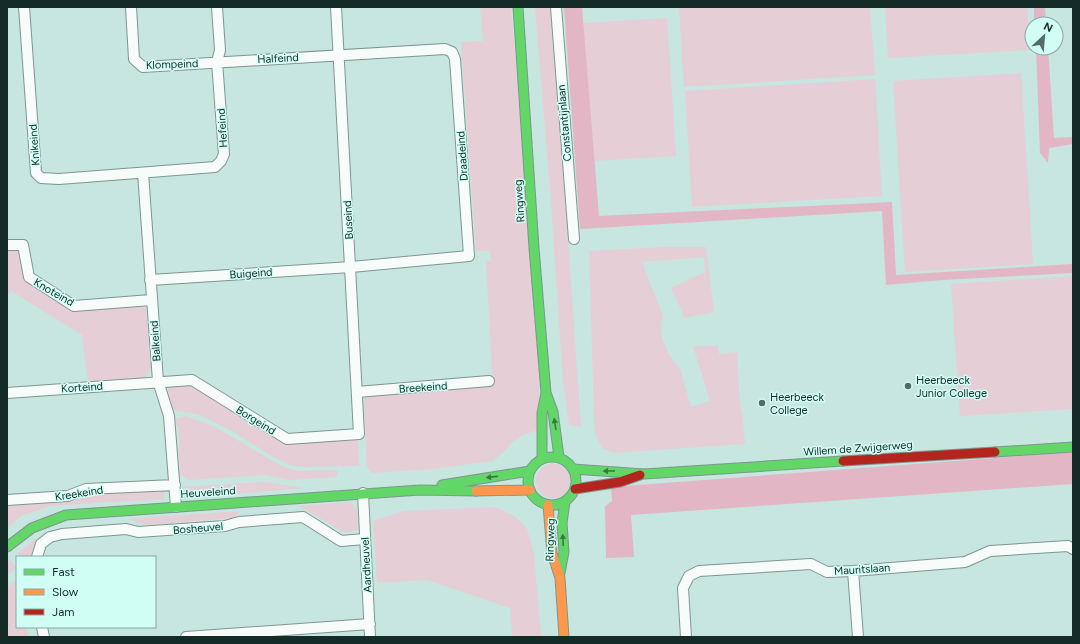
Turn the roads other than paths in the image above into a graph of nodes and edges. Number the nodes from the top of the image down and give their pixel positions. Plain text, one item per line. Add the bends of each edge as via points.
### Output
1 (24, 7) edge
2 (131, 7) edge
3 (217, 7) edge
4 (336, 7) edge
5 (518, 7) edge
6 (556, 7) edge
7 (339, 55) junction
8 (217, 62) junction
9 (143, 173) junction
10 (574, 239) dead end
11 (7, 245) edge
12 (351, 267) junction
13 (150, 280) junction
14 (151, 300) junction
15 (158, 381) junction
16 (488, 382) dead end
17 (357, 392) junction
18 (7, 393) edge
19 (546, 393) junction
20 (359, 434) joint
21 (1073, 447) edge
22 (559, 457) junction
23 (542, 458) junction
24 (573, 468) junction
25 (530, 471) junction
26 (644, 474) junction
27 (175, 485) junction
28 (575, 489) junction
29 (420, 490) junction
30 (530, 490) junction
31 (363, 493) junction
32 (7, 500) edge
33 (564, 502) junction
34 (548, 505) junction
35 (176, 506) junction
36 (365, 540) junction
37 (7, 547) edge
38 (1073, 549) edge
39 (37, 556) edge
40 (853, 571) junction
41 (560, 578) junction
42 (370, 624) junction
43 (207, 636) edge
44 (186, 637) edge
45 (370, 637) edge
46 (564, 637) edge
47 (686, 637) edge
48 (858, 637) edge

1 - 9 street, Knikeind via 36,173 41,178 59,179
2 - 8 street, Klompeind via 134,59 144,67
3 - 8 street, Hefeind via 220,50
4 - 7 street, Buseind
5 - 19 main road, Ringweg
6 - 10 street, Constantijnlaan
7 - 8 street, Halfeind
7 - 12 street, Buseind
7 - 12 street, Draadeind via 445,49 452,52 455,59 469,256
8 - 9 street, Hefeind via 224,154 221,162 215,167
9 - 13 street, Balkeind
11 - 14 street, Knoteind via 23,245 29,277 74,306
12 - 13 street, Buigeind
12 - 17 street, Buseind
13 - 14 street, Balkeind
14 - 15 street, Balkeind
15 - 18 street, Korteind
15 - 20 street, Borgeind via 192,380 287,439
15 - 27 street, Balkeind via 169,416
16 - 17 street, Breekeind
17 - 20 street, Buseind
22 -> 19 main road, Ringweg via 553,412
19 - 23 main road, Ringweg via 542,414
21 - 26 main road, Willem de Zwijgerweg
22 - 23 main road
22 - 24 main road
23 - 25 main road
26 -> 24 main road, Willem de Zwijgerweg
24 - 28 main road via 577,480
25 -> 29 main road, Heuveleind
25 - 30 main road
26 - 28 main road, Willem de Zwijgerweg via 620,482
27 - 32 street, Kreekeind via 86,489 68,496
27 - 35 street, Balkeind
28 - 33 main road via 572,496
29 - 30 main road, Heuveleind
29 - 31 main road, Heuveleind
30 - 34 main road via 539,502
31 - 35 main road, Heuveleind
31 - 36 street, Aardheuvel
33 - 34 main road
41 -> 33 main road, Ringweg via 564,552
34 - 41 main road, Ringweg via 552,553
35 - 37 main road, Heuveleind via 66,515 32,528
36 - 39 street, Bosheuvel via 341,541 303,517 239,522 225,526 62,534 50,537 41,544
36 - 42 street, Aardheuvel
38 - 40 street, Mauritslaan via 1068,546 990,551 965,562
40 - 47 street, Mauritslaan via 827,572 811,564 699,571 689,576 683,588
40 - 48 street
41 - 46 main road, Ringweg
42 - 43 street
42 - 45 street, Aardheuvel
43 - 44 street

